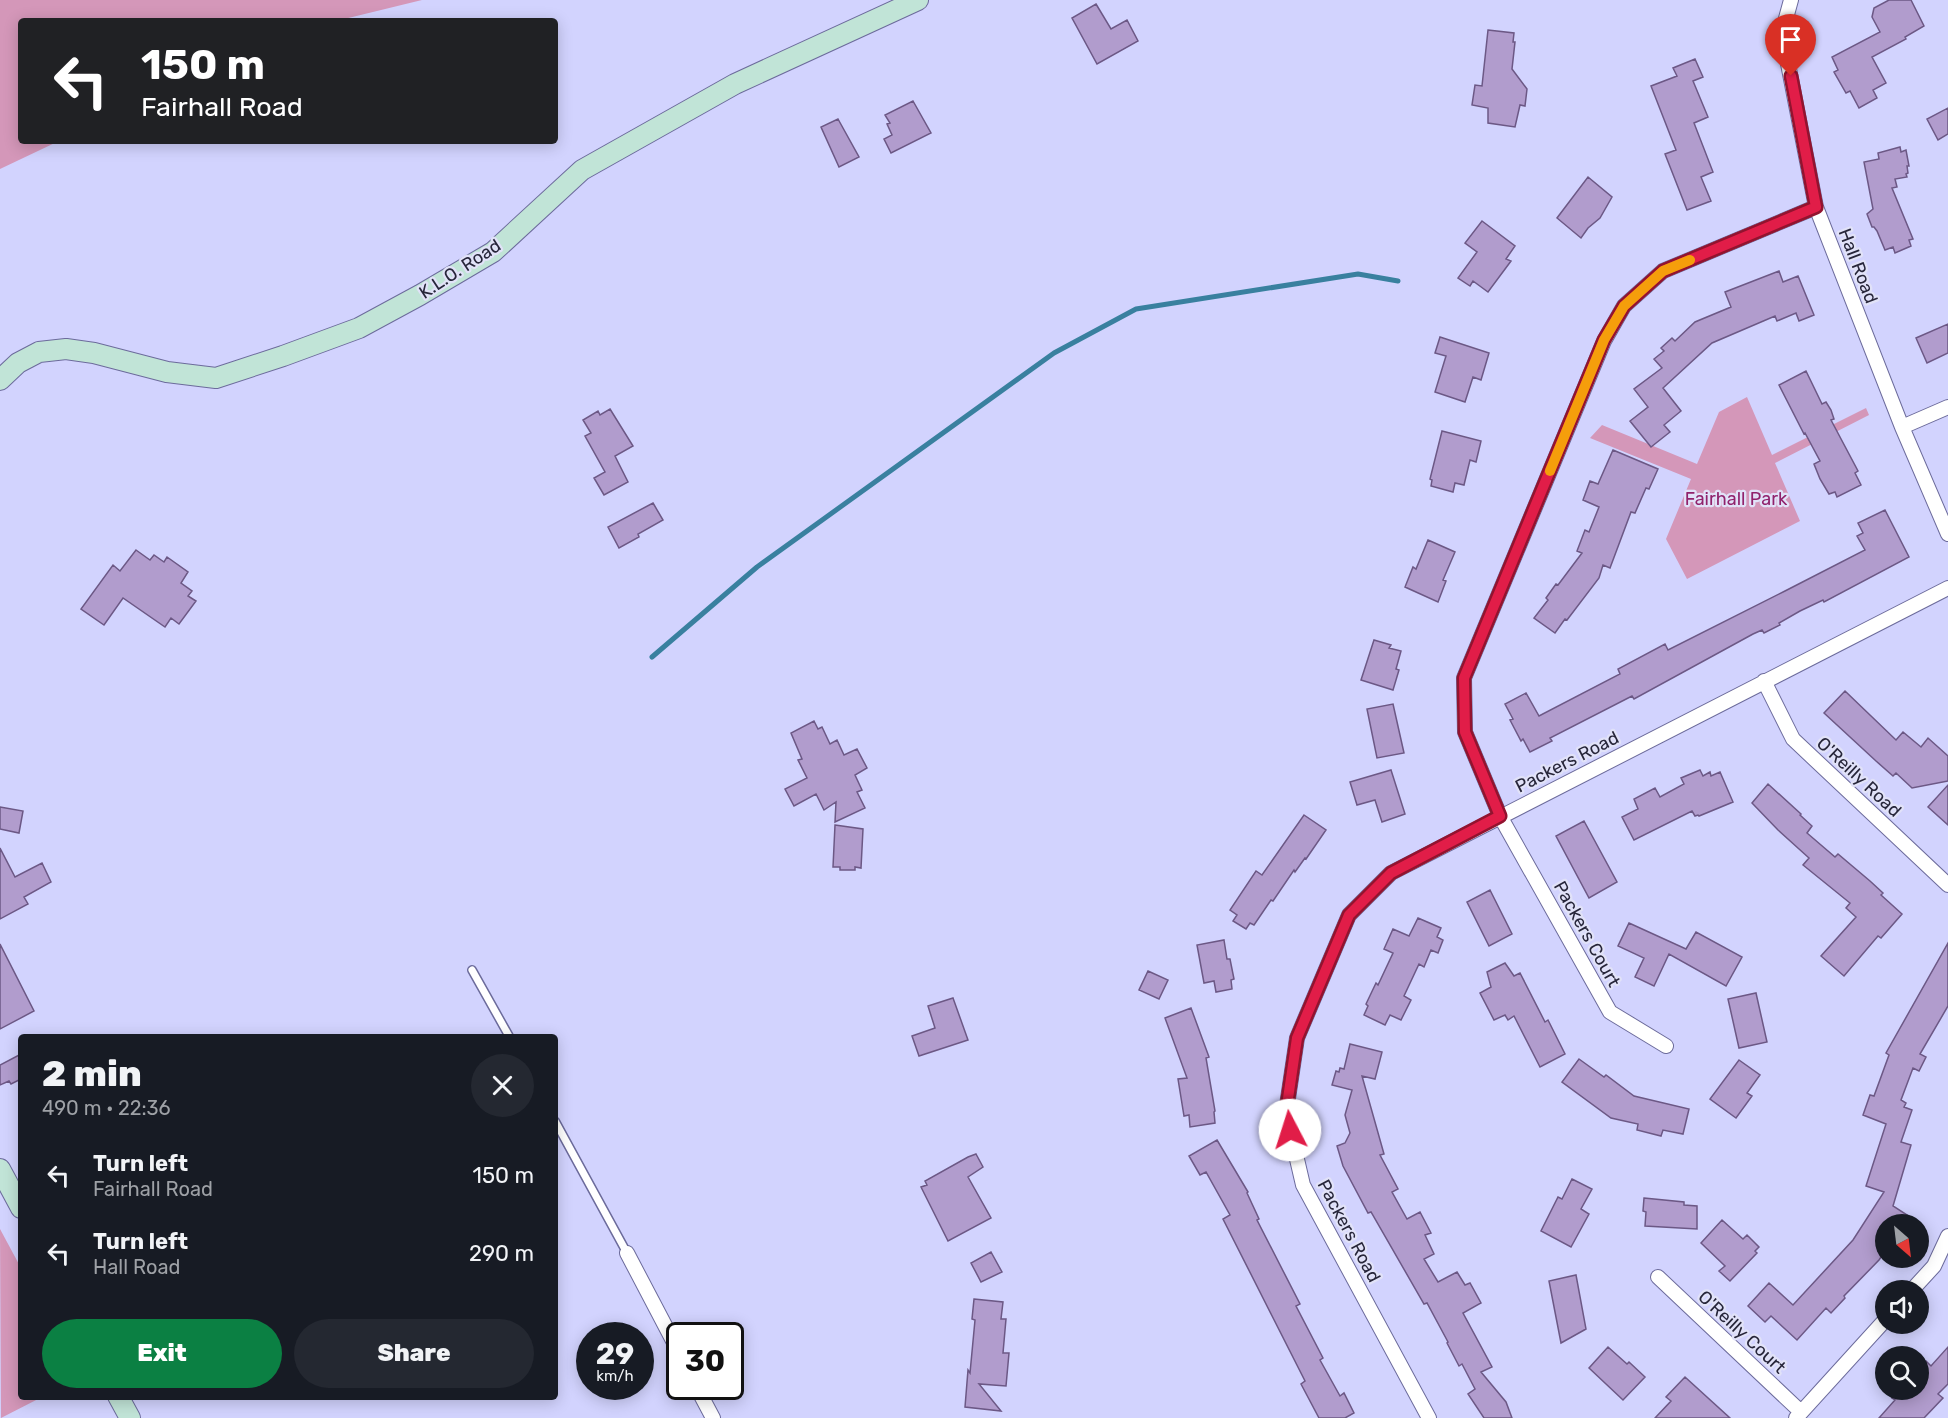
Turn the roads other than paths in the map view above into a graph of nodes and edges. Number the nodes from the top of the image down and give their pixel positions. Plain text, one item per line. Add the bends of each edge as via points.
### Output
1 (918, 0) edge
2 (1791, 0) edge
3 (1816, 207) junction
4 (0, 381) edge
5 (1948, 407) edge
6 (1902, 428) junction
7 (1948, 534) edge
8 (1948, 588) edge
9 (1764, 681) junction
10 (1500, 816) junction
11 (1948, 885) edge
12 (472, 970) dead end
13 (508, 1034) edge
14 (1666, 1047) dead end
15 (558, 1126) edge
16 (0, 1169) edge
17 (18, 1202) edge
18 (1948, 1236) edge
19 (627, 1253) joint
20 (1658, 1277) dead end
21 (1921, 1280) edge
22 (666, 1327) edge
23 (1875, 1331) edge
24 (120, 1400) edge
25 (703, 1400) edge
26 (1798, 1415) edge
27 (130, 1418) edge
28 (713, 1418) edge
29 (1429, 1418) edge

1 - 4 main road, K.L.O. Road via 735,84 582,170 493,252 359,328 216,378 166,372 66,349 39,352 18,363
2 - 3 street, Hall Road via 1782,33
3 - 6 street, Hall Road
3 - 10 street, Packers Court via 1663,271 1624,306 1604,340 1464,678 1465,732
5 - 6 street
6 - 7 street, Hall Road
8 - 9 street, Packers Road
9 - 10 street, Packers Road
9 - 11 street, O'Reilly Road via 1793,739
10 - 14 street, Packers Court via 1610,1012
10 - 29 street, Packers Road via 1391,873 1349,915 1297,1038 1286,1112 1304,1185
12 - 13 lane
15 - 19 lane
16 - 17 main road
18 - 21 street via 1934,1266
19 - 22 street
20 - 26 street, O'Reilly Court
23 - 26 street
24 - 27 main road
25 - 28 street

